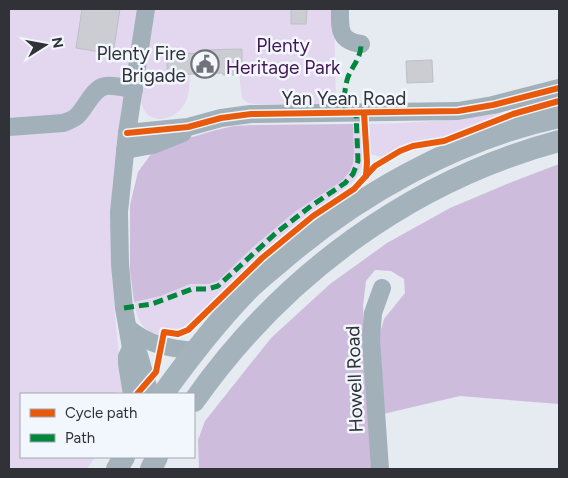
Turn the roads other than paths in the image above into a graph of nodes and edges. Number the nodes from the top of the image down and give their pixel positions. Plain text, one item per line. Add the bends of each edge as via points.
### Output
1 (146, 9) edge
2 (340, 9) edge
3 (361, 44) dead end
4 (559, 88) edge
5 (134, 90) junction
6 (559, 116) edge
7 (9, 127) edge
8 (126, 141) junction
9 (559, 141) edge
10 (382, 288) dead end
11 (128, 328) junction
12 (131, 348) junction
13 (194, 351) junction
14 (132, 393) edge
15 (150, 393) edge
16 (164, 393) edge
17 (195, 400) edge
18 (123, 458) edge
19 (157, 458) edge
20 (117, 469) edge
21 (151, 469) edge
22 (380, 469) edge

1 - 5 street
2 - 3 street via 340,28 344,38 350,43
4 - 8 street, Yan Yean Road via 458,111 251,114 188,126 177,136 146,147
5 - 7 street via 102,87 70,121
5 - 8 street
6 - 13 main road via 493,136 380,190 298,247 249,290
8 - 11 street via 119,236 122,293
9 - 17 main road via 509,156 440,186 360,234 270,309
10 - 22 street, Howell Road via 373,313 371,339
11 - 12 street
11 - 13 street via 144,340
12 - 14 street via 127,364
12 - 15 street via 139,356
13 - 16 main road
18 - 20 main road
19 - 21 main road

